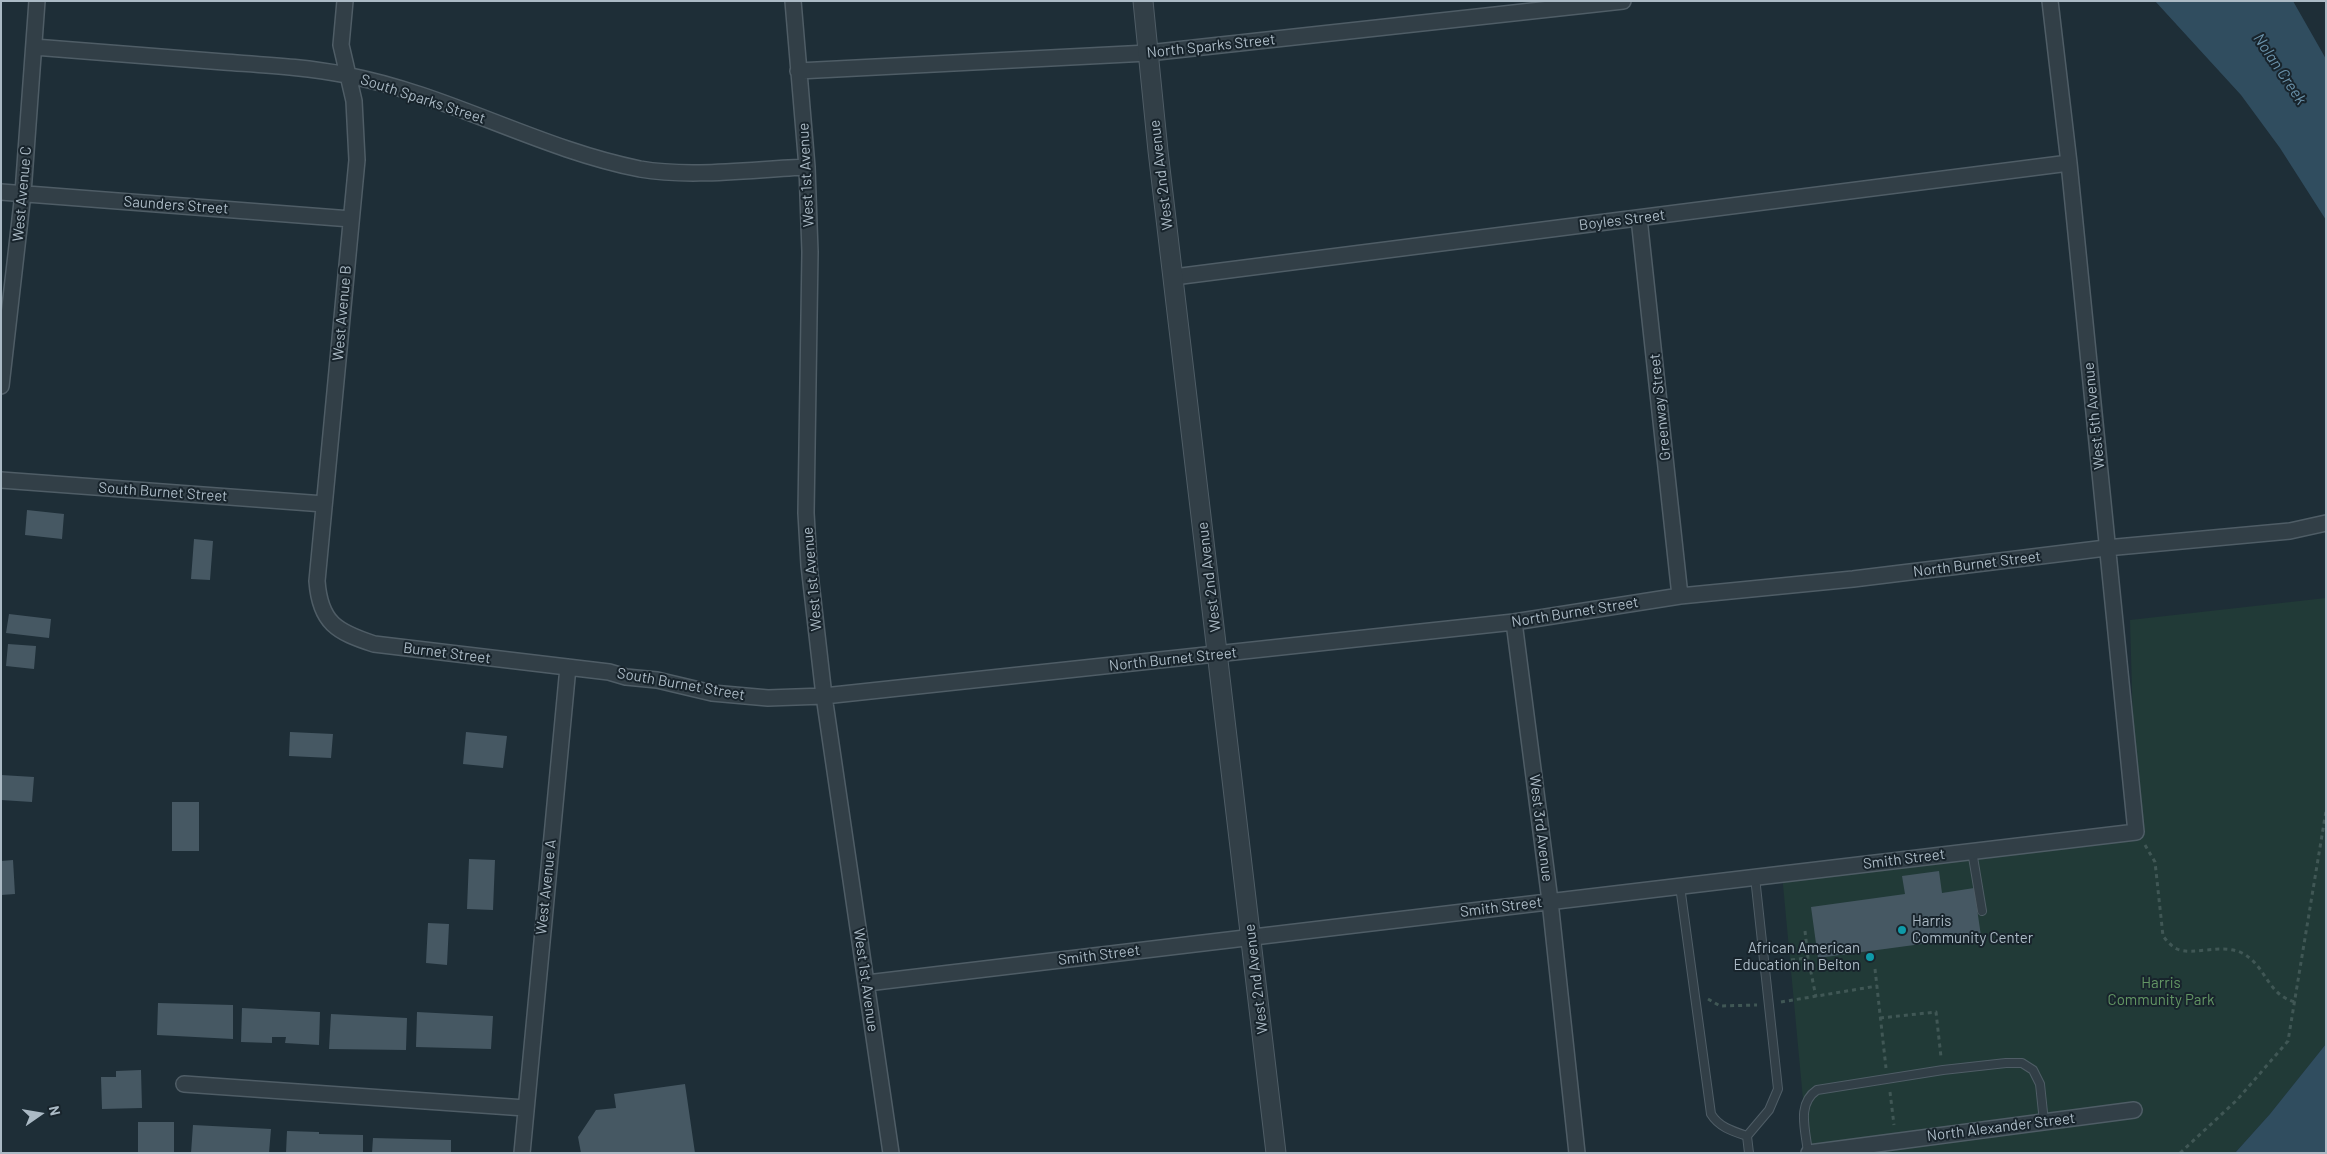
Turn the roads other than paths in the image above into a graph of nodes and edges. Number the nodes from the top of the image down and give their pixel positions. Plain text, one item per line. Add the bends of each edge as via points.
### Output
1 (38, 1) edge
2 (345, 1) edge
3 (793, 1) edge
4 (1143, 1) edge
5 (1623, 1) edge
6 (2050, 1) edge
7 (34, 47) junction
8 (1148, 53) junction
9 (798, 71) junction
10 (347, 75) junction
11 (2069, 163) junction
12 (807, 167) junction
13 (1, 192) edge
14 (23, 194) junction
15 (1640, 218) junction
16 (351, 219) junction
17 (1174, 277) junction
18 (1, 386) edge
19 (1, 480) edge
20 (324, 504) junction
21 (2326, 523) edge
22 (2106, 548) junction
23 (1680, 596) junction
24 (1514, 622) junction
25 (331, 623) joint
26 (1218, 655) junction
27 (568, 667) junction
28 (824, 696) junction
29 (2136, 832) joint
30 (1972, 851) junction
31 (1755, 877) junction
32 (1680, 886) junction
33 (1550, 901) junction
34 (1982, 910) dead end
35 (1251, 936) junction
36 (867, 983) junction
37 (184, 1084) dead end
38 (525, 1108) junction
39 (2134, 1110) dead end
40 (2044, 1122) junction
41 (1747, 1136) junction
42 (522, 1153) edge
43 (891, 1153) edge
44 (1276, 1153) edge
45 (1578, 1153) edge
46 (1749, 1153) edge
47 (1808, 1153) edge

1 - 7 street, West Avenue C
2 - 10 street, West Avenue B via 342,45
3 - 9 street, West 1st Avenue
4 - 8 street, West 2nd Avenue
5 - 8 street, North Sparks Street
6 - 11 street, West 5th Avenue
7 - 10 street, South Sparks Street
7 - 14 street, West Avenue C
8 - 9 street, North Sparks Street
8 - 17 street, West 2nd Avenue
9 - 12 street, West 1st Avenue
10 - 12 street, South Sparks Street via 407,92 613,163 643,169 704,171
10 - 16 street, West Avenue B via 354,101 357,138
11 - 15 street, Boyles Street
11 - 22 street, West 5th Avenue
12 - 28 street, West 1st Avenue via 810,262 806,513 808,565
13 - 14 street, Saunders Street
14 - 16 street, Saunders Street
14 - 18 street, West Avenue C
15 - 17 street, Boyles Street
15 - 23 street, Greenway Street
16 - 20 street, West Avenue B
17 - 26 street, West 2nd Avenue
19 - 20 street, South Burnet Street
20 - 25 street, West Avenue B via 317,581 318,596
21 - 22 street, North Burnet Street via 2290,530
22 - 23 street, North Burnet Street
22 - 29 street, West 5th Avenue
23 - 24 street, North Burnet Street
24 - 26 street, North Burnet Street
24 - 33 street, West 3rd Avenue
25 - 27 street, Burnet Street via 347,635 374,644
26 - 28 street, North Burnet Street
26 - 35 street, West 2nd Avenue
27 - 28 street, South Burnet Street via 658,680 712,693 768,698
27 - 38 street, West Avenue A
28 - 36 street, West 1st Avenue
29 - 30 street, Smith Street
30 - 31 street, Smith Street
30 - 34 lane
31 - 32 street, Smith Street
31 - 41 lane via 1778,1089 1770,1110
32 - 33 street, Smith Street
32 - 41 lane via 1711,1114 1716,1122
33 - 35 street, Smith Street
33 - 45 street, West 3rd Avenue
35 - 36 street, Smith Street
35 - 44 street, West 2nd Avenue
36 - 43 street, West 1st Avenue
37 - 38 street
38 - 42 street, West Avenue A
39 - 40 street, North Alexander Street
40 - 47 street, North Alexander Street
40 - 47 lane via 2040,1084 2033,1070 2022,1063 1943,1070 1817,1090 1808,1096 1803,1110
41 - 46 lane

